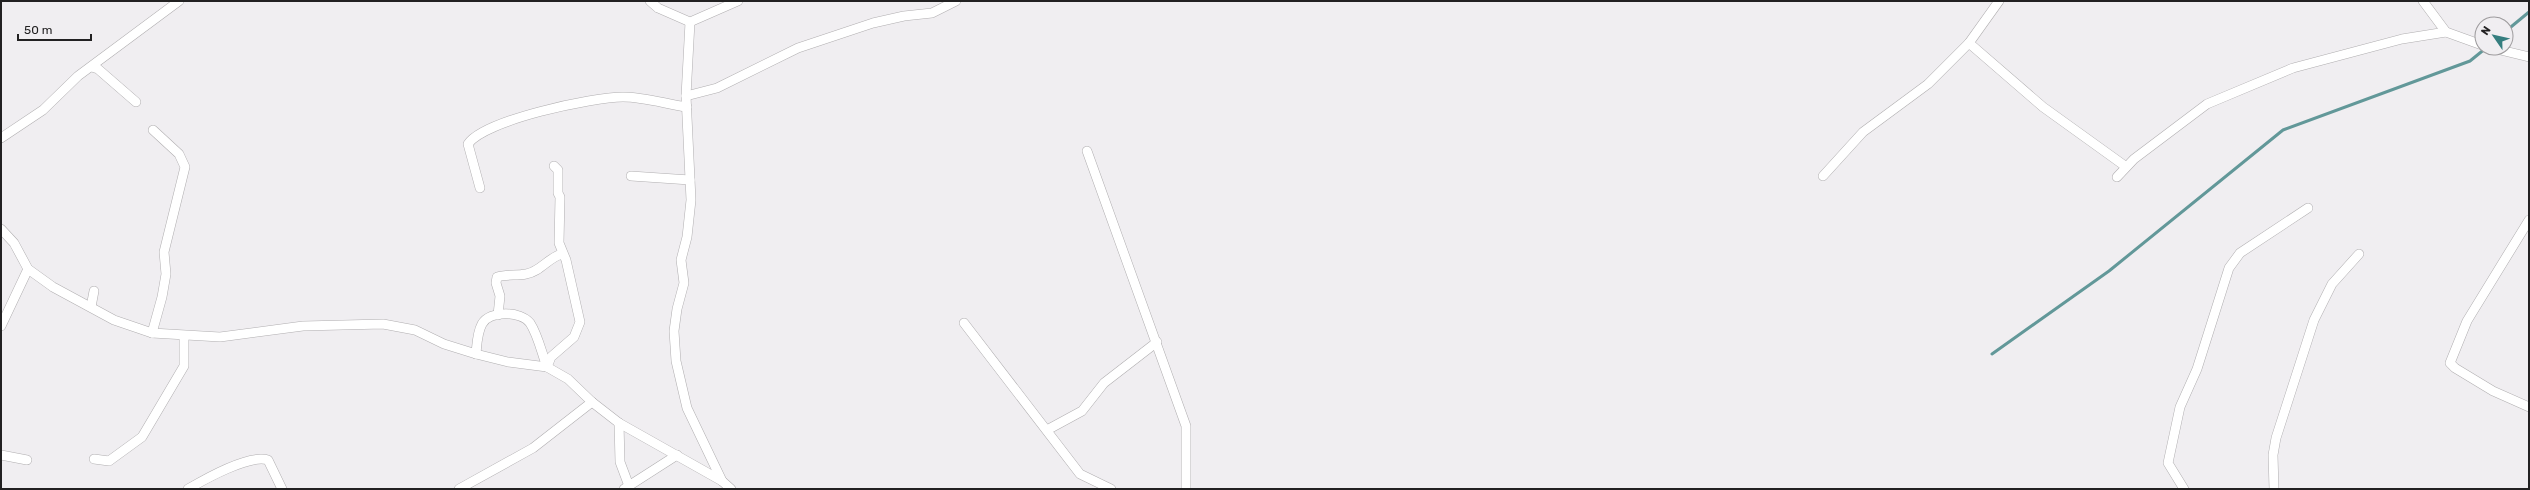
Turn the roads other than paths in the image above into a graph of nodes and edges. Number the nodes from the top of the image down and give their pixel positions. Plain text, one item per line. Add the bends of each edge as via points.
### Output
1 (179, 1) edge
2 (650, 1) edge
3 (738, 1) edge
4 (956, 1) edge
5 (2000, 1) edge
6 (2423, 1) edge
7 (690, 22) junction
8 (2446, 32) junction
9 (2474, 42) edge
10 (1969, 44) junction
11 (2514, 53) edge
12 (2529, 57) edge
13 (92, 67) junction
14 (686, 96) junction
15 (136, 102) dead end
16 (687, 107) junction
17 (153, 130) dead end
18 (1, 138) edge
19 (1087, 151) dead end
20 (554, 166) dead end
21 (2125, 166) junction
22 (631, 176) dead end
23 (1823, 176) dead end
24 (2117, 177) dead end
25 (690, 180) junction
26 (480, 188) dead end
27 (2308, 208) dead end
28 (2529, 220) edge
29 (1, 229) edge
30 (562, 254) junction
31 (2359, 254) dead end
32 (28, 269) junction
33 (94, 291) dead end
34 (91, 307) junction
35 (498, 315) junction
36 (964, 323) dead end
37 (1, 326) edge
38 (152, 333) junction
39 (184, 336) junction
40 (1157, 342) junction
41 (476, 354) junction
42 (546, 367) junction
43 (592, 402) junction
44 (2529, 407) edge
45 (619, 423) junction
46 (1047, 430) junction
47 (1, 455) edge
48 (677, 455) junction
49 (94, 459) dead end
50 (27, 460) dead end
51 (722, 481) junction
52 (626, 488) edge
53 (188, 489) edge
54 (282, 489) edge
55 (459, 489) edge
56 (731, 489) edge
57 (1111, 489) edge
58 (1186, 489) edge
59 (2184, 489) edge
60 (2274, 489) edge

1 - 13 street
2 - 7 street via 662,10
3 - 7 street
4 - 14 street via 932,13 873,23 798,48 717,88
5 - 10 street
6 - 8 street
7 - 14 street
8 - 9 street
8 - 21 street via 2402,39 2293,68 2207,104
10 - 21 street via 2043,108
10 - 23 street via 1928,84 1863,132
11 - 12 street
13 - 15 street via 98,69
13 - 18 street via 43,110
14 - 16 street
16 - 25 street
16 - 26 street via 624,97 590,100 492,126 473,137 468,144
17 - 38 street via 179,154 185,167 164,252 166,274
19 - 40 street
20 - 30 street via 558,170 559,243
21 - 24 street
22 - 25 street
25 - 51 street via 691,200 687,237 681,260 684,283 674,331 676,361 687,408
27 - 59 street via 2240,253 2229,268 2197,369 2180,407 2168,463
28 - 44 street via 2467,321 2450,363 2493,391
29 - 32 street via 14,243
30 - 35 street via 555,255 546,265 526,274 497,276 496,284 500,296
30 - 42 street via 566,260 580,322 574,337 551,357
31 - 60 street via 2332,284 2314,320 2276,438 2273,455
32 - 34 street via 76,301
32 - 37 street
33 - 34 street
34 - 38 street via 114,320
35 - 41 street via 483,322 477,340
35 - 42 street via 506,313 523,317 530,323
36 - 46 street
38 - 39 street
39 - 41 street via 220,337 303,326 383,324 415,330 444,344
39 - 49 street via 184,366 142,437 109,461
40 - 46 street via 1104,383 1082,411
40 - 58 street via 1186,426
41 - 42 street via 508,362
42 - 43 street via 568,379
43 - 45 street
43 - 55 street via 533,448
45 - 48 street
45 - 52 street via 620,462
46 - 57 street via 1080,474
47 - 50 street
48 - 51 street
48 - 52 street
51 - 56 street
53 - 54 street via 247,461 261,458 268,460

